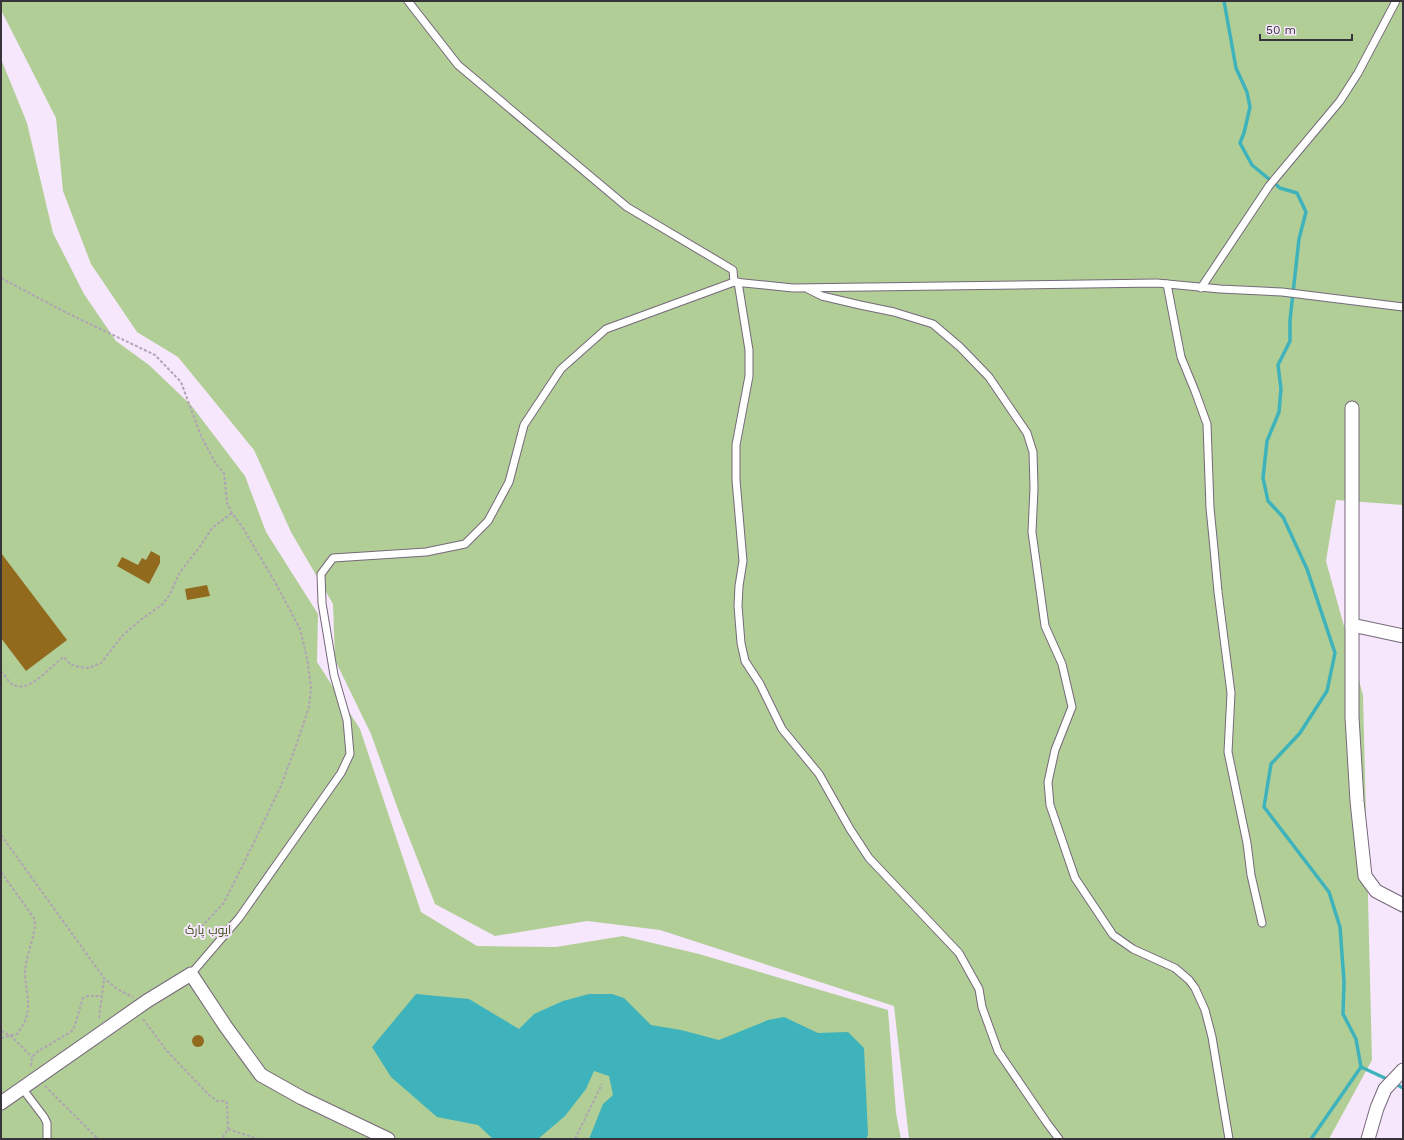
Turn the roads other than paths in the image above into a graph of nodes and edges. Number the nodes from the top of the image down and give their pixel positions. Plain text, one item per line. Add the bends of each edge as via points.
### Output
1 (408, 1) edge
2 (1396, 1) edge
3 (736, 282) junction
4 (1167, 284) junction
5 (806, 288) junction
6 (1201, 288) junction
7 (1403, 307) edge
8 (1352, 408) dead end
9 (1352, 625) junction
10 (1403, 636) edge
11 (1403, 905) edge
12 (1262, 923) dead end
13 (191, 974) junction
14 (1400, 1073) edge
15 (22, 1088) junction
16 (1, 1103) edge
17 (47, 1139) edge
18 (388, 1139) edge
19 (1059, 1139) edge
20 (1230, 1139) edge
21 (1368, 1139) edge

1 - 3 lane via 458,65 627,207 733,270
2 - 6 lane via 1358,73 1340,101 1269,186
3 - 5 lane
3 - 13 lane via 606,329 561,369 524,425 509,482 488,521 465,544 426,552 333,558 321,574 322,603 334,675 346,720 350,754 341,773 239,918
3 - 19 lane via 749,350 750,376 736,445 736,480 743,561 738,606 745,661 760,684 782,729 819,774 869,858 959,953 979,989 982,1007 998,1051
4 - 5 lane
4 - 6 lane
4 - 12 lane via 1181,358 1207,424 1218,592 1231,693 1228,752
5 - 20 lane via 822,296 894,312 933,324 960,346 989,377 1027,433 1033,452 1032,532 1045,626 1062,664 1072,707 1055,750 1048,782 1050,805 1075,878 1113,935 1133,949 1175,968 1195,988 1205,1010 1212,1037
6 - 7 lane via 1282,292
8 - 9 street
9 - 10 street
9 - 11 street via 1352,717 1365,876 1376,891
13 - 15 street via 147,1001
13 - 18 street via 261,1075 302,1098
14 - 21 street via 1385,1089
15 - 16 street
15 - 17 lane via 47,1123

